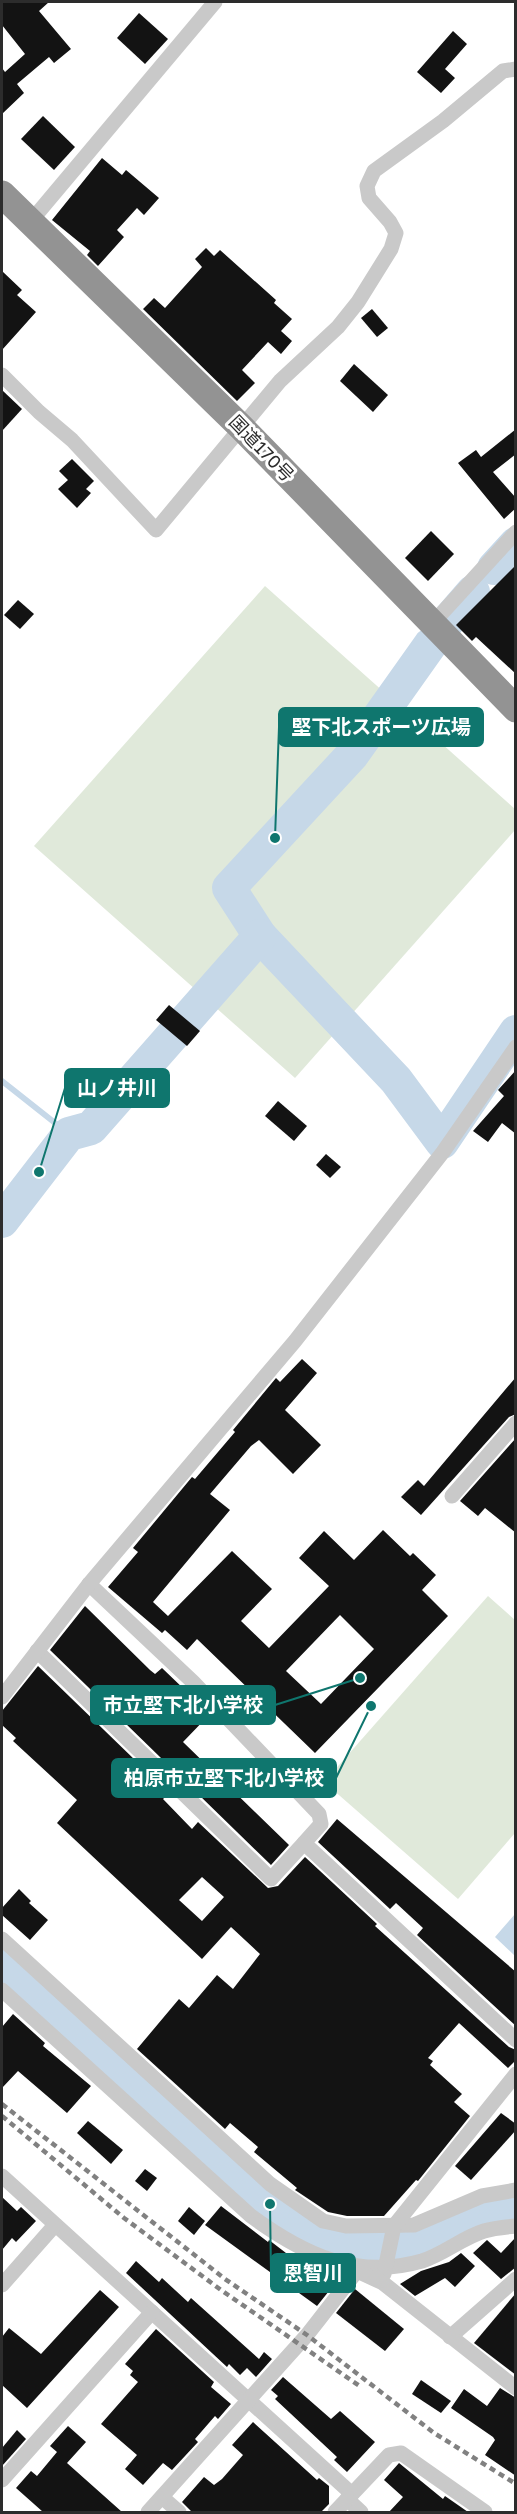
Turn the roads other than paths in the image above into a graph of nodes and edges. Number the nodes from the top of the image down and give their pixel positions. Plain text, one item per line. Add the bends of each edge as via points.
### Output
1 (215, 2) edge
2 (516, 69) edge
3 (2, 194) edge
4 (31, 221) junction
5 (2, 375) edge
6 (242, 428) junction
7 (516, 532) edge
8 (432, 624) junction
9 (516, 709) edge
10 (516, 1047) edge
11 (516, 1423) edge
12 (452, 1496) dead end
13 (89, 1584) junction
14 (37, 1651) junction
15 (2, 1697) edge
16 (304, 1843) junction
17 (2, 1939) edge
18 (2, 1990) edge
19 (516, 2040) edge
20 (516, 2074) edge
21 (2, 2176) edge
22 (516, 2190) edge
23 (55, 2225) junction
24 (394, 2226) junction
25 (516, 2226) edge
26 (385, 2263) junction
27 (343, 2264) junction
28 (357, 2271) junction
29 (516, 2279) edge
30 (383, 2283) junction
31 (2, 2285) edge
32 (152, 2312) junction
33 (450, 2337) junction
34 (516, 2388) edge
35 (248, 2400) junction
36 (2, 2480) edge
37 (350, 2497) junction
38 (162, 2498) junction
39 (148, 2512) edge
40 (179, 2512) edge
41 (335, 2512) edge
42 (362, 2512) edge
43 (485, 2512) edge

1 - 4 street
2 - 6 street via 503,71 374,171 367,186 369,198 396,232 391,249 338,327 280,381
3 - 4 highway, 国道170号
4 - 6 highway, 国道170号
5 - 6 street via 72,440 156,530
6 - 8 highway, 国道170号
7 - 8 street
8 - 9 highway, 国道170号
10 - 13 street via 443,1152 295,1341
11 - 12 street
13 - 14 street
13 - 16 street via 193,1682 319,1814 321,1824
14 - 15 street
14 - 16 street via 271,1879
16 - 19 street
17 - 24 street via 270,2184 322,2222
18 - 27 street via 251,2216 286,2242
20 - 24 street
21 - 23 street
22 - 24 street via 482,2196 414,2225
23 - 31 street
23 - 32 street
24 - 26 street
25 - 26 street via 483,2231 421,2261
26 - 27 street
26 - 30 street
27 - 28 street
28 - 30 street
28 - 35 street via 307,2335
29 - 33 street
30 - 33 street
32 - 35 street
32 - 36 street
33 - 34 street
35 - 37 street
35 - 38 street
37 - 41 street
37 - 42 street
37 - 43 street via 389,2455 401,2452
38 - 39 street
38 - 40 street

